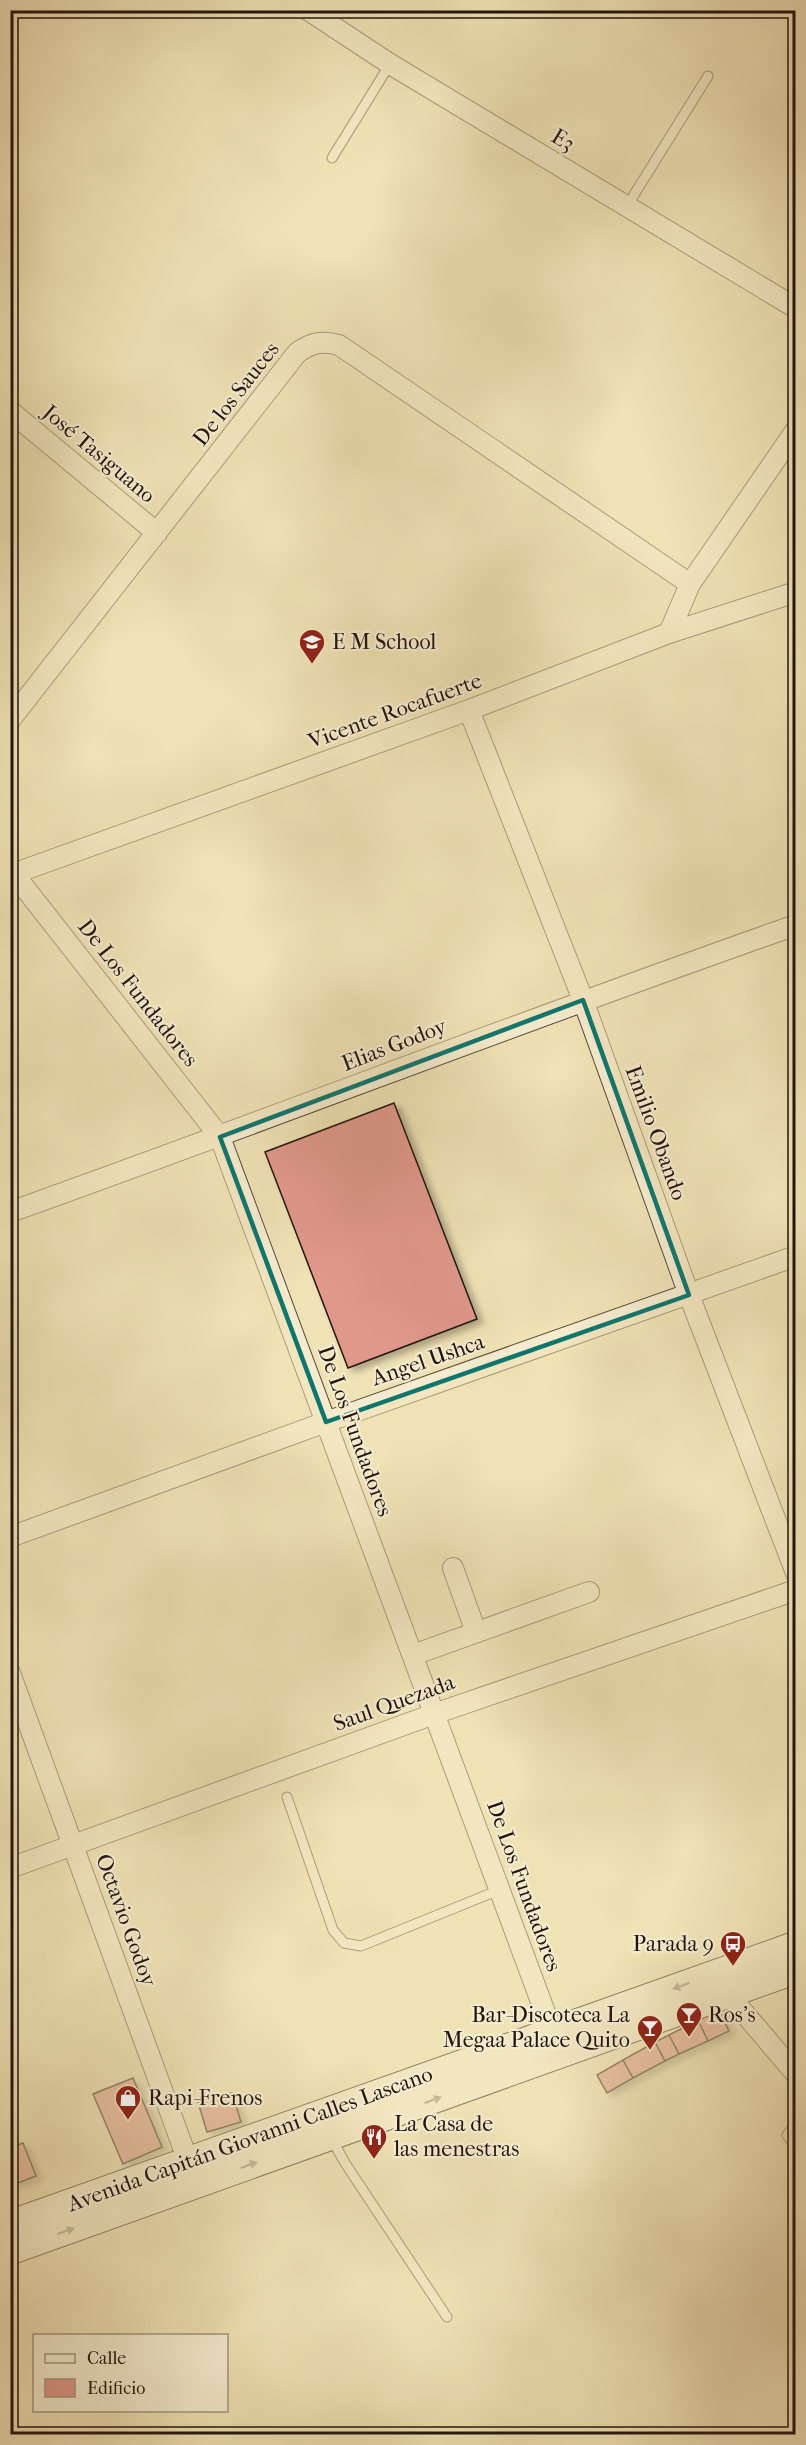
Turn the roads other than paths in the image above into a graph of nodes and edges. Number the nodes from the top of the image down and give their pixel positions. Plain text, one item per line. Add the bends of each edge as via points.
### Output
1 (308, 10) edge
2 (390, 64) junction
3 (708, 76) dead end
4 (332, 158) dead end
5 (627, 206) junction
6 (795, 308) edge
7 (10, 411) edge
8 (795, 430) edge
9 (157, 533) junction
10 (690, 584) junction
11 (795, 592) edge
12 (669, 633) junction
13 (469, 710) junction
14 (10, 720) edge
15 (12, 875) edge
16 (795, 924) edge
17 (583, 1000) junction
18 (220, 1137) junction
19 (10, 1212) edge
20 (795, 1256) edge
21 (689, 1294) junction
22 (326, 1422) junction
23 (10, 1537) edge
24 (453, 1568) dead end
25 (795, 1573) edge
26 (795, 1590) edge
27 (589, 1592) dead end
28 (476, 1632) junction
29 (412, 1655) junction
30 (10, 1673) edge
31 (435, 1714) junction
32 (287, 1797) dead end
33 (73, 1844) junction
34 (10, 1868) edge
35 (500, 1890) junction
36 (795, 1945) edge
37 (795, 1970) edge
38 (723, 1983) junction
39 (556, 2043) junction
40 (795, 2074) edge
41 (795, 2124) edge
42 (330, 2136) junction
43 (795, 2147) edge
44 (192, 2173) junction
45 (10, 2224) edge
46 (10, 2251) edge
47 (447, 2317) dead end

1 - 2 street, E3
2 - 4 lane
2 - 5 street, E3
3 - 5 lane
5 - 6 street, E3
7 - 9 street, José Tasiguano
8 - 10 street
9 - 10 street, De los Sauces via 297,353 316,342 328,342 339,345
9 - 14 street, De los Sauces
10 - 12 street
11 - 12 street, Vicente Rocafuerte
12 - 13 street, Vicente Rocafuerte
13 - 15 street, Vicente Rocafuerte
13 - 17 street, Emilio Obando
15 - 18 street, De Los Fundadores
16 - 17 street, Elias Godoy
17 - 18 street, Elias Godoy
17 - 21 street, Emilio Obando
18 - 19 street, Elias Godoy
18 - 22 street, De Los Fundadores
20 - 21 street, Angel Ushca
21 - 22 street, Angel Ushca
21 - 25 street, Emilio Obando
22 - 23 street, Angel Ushca
22 - 29 street, De Los Fundadores
24 - 28 street
26 - 31 street, Saul Quezada
27 - 28 street
28 - 29 street
29 - 31 street, De Los Fundadores
30 - 33 street, Octavio Godoy
31 - 33 street, Saul Quezada
31 - 35 street, De Los Fundadores
32 - 35 lane via 333,1930 344,1943 361,1946
33 - 34 street, Saul Quezada
33 - 44 street, Octavio Godoy
35 - 39 street, De Los Fundadores
36 - 38 main road
37 - 38 main road
38 - 39 main road
38 - 40 street
42 -> 39 main road
39 - 44 main road, Avenida Capitán Giovanni Calles Lascano
41 - 43 lane via 787,2135
44 -> 42 main road
42 - 47 lane
44 - 45 main road, Avenida Capitán Giovanni Calles Lascano
46 -> 44 main road

